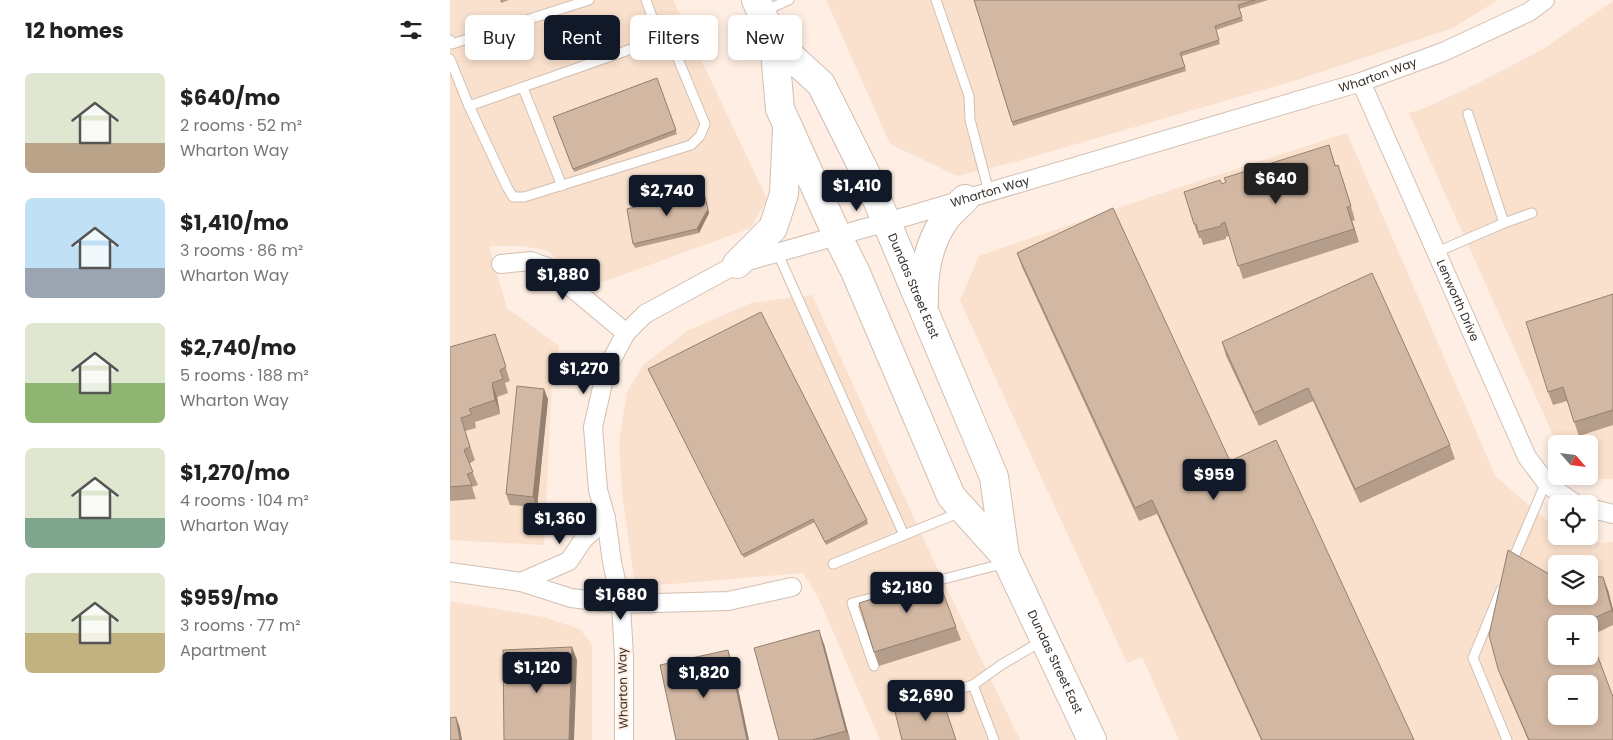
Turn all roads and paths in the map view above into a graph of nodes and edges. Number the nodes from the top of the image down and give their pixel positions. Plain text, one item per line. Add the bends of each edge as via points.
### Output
1 (589, 0) edge
2 (646, 0) edge
3 (789, 0) edge
4 (936, 0) edge
5 (1545, 0) edge
6 (759, 6) edge
7 (651, 15) edge
8 (451, 42) edge
9 (630, 50) edge
10 (450, 58) edge
11 (678, 60) edge
12 (776, 60) edge
13 (795, 60) edge
14 (1361, 82) junction
15 (523, 88) junction
16 (469, 106) junction
17 (1468, 114) dead end
18 (787, 125) junction
19 (562, 186) junction
20 (977, 195) junction
21 (1532, 213) dead end
22 (886, 221) junction
23 (1504, 223) junction
24 (837, 235) junction
25 (1437, 252) junction
26 (778, 254) junction
27 (502, 264) dead end
28 (737, 264) junction
29 (924, 312) junction
30 (626, 333) junction
31 (1546, 482) junction
32 (1562, 495) edge
33 (964, 510) junction
34 (1598, 510) edge
35 (1613, 514) edge
36 (606, 518) junction
37 (904, 535) junction
38 (1007, 559) junction
39 (833, 564) dead end
40 (450, 572) edge
41 (521, 582) junction
42 (792, 587) dead end
43 (621, 604) junction
44 (1044, 639) junction
45 (874, 666) edge
46 (973, 685) junction
47 (899, 706) dead end
48 (624, 740) edge
49 (994, 740) edge
50 (1092, 740) edge
51 (1507, 740) edge

1 - 8 lane
2 - 7 lane
3 - 6 lane
4 - 20 lane via 968,96
5 - 14 street, Wharton Way via 1529,12 1443,52
8 - 10 lane
9 - 15 lane
10 - 16 lane
11 - 19 lane via 705,124 700,136 691,145
12 - 18 main road, Dundas Street East via 780,109
13 - 22 main road, Dundas Street East via 822,84
14 - 20 street, Wharton Way
14 - 25 street, Lenworth Drive
15 - 16 lane
15 - 19 lane
16 - 19 lane via 514,197
17 - 23 lane
18 - 24 main road, Dundas Street East
18 - 28 main road via 784,194 774,228
20 - 22 street, Wharton Way
20 - 29 main road via 944,220 930,246 924,279
21 - 23 lane
22 - 24 street, Wharton Way
22 - 29 main road, Dundas Street East
23 - 25 lane
24 - 26 street, Wharton Way
24 - 33 main road, Dundas Street East via 856,271 951,496
25 - 31 street, Lenworth Drive via 1527,457
26 - 28 street, Wharton Way
26 - 37 lane
27 - 30 street via 531,261 547,267
28 - 30 street, Wharton Way via 645,314
29 - 38 main road, Dundas Street East via 994,477
30 - 36 street, Wharton Way via 606,370 593,427 598,490
31 - 32 street, Lenworth Drive
31 - 51 lane via 1473,658
33 - 37 lane
33 - 38 main road, Dundas Street East
34 - 35 street
36 - 41 street via 583,540 570,561
36 - 43 street, Wharton Way
37 - 39 lane
38 - 44 main road, Dundas Street East
38 - 45 lane via 852,603
40 - 41 street
41 - 43 street via 571,598
42 - 43 street via 728,601
43 - 48 street, Wharton Way
44 - 46 lane
44 - 50 main road, Dundas Street East
46 - 47 lane
46 - 49 lane

